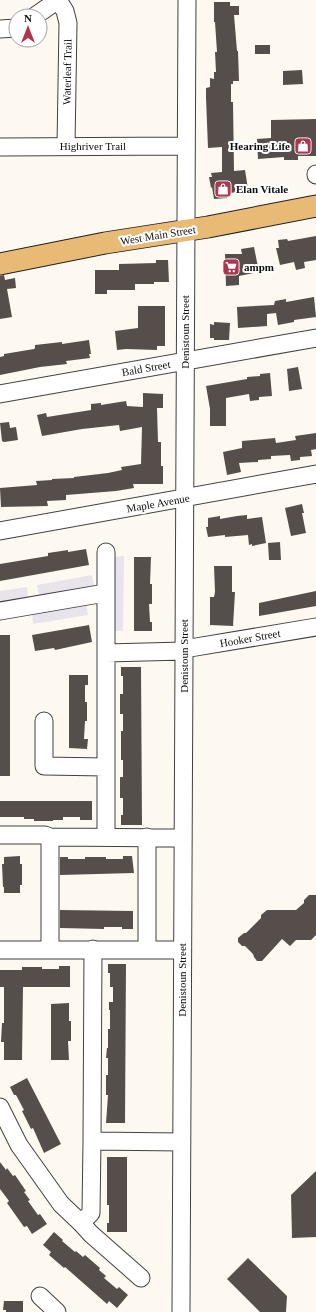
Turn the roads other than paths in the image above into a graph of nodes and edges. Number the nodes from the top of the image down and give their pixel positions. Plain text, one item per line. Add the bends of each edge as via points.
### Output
1 (58, 0) edge
2 (187, 0) edge
3 (46, 8) edge
4 (66, 146) junction
5 (186, 146) junction
6 (0, 147) edge
7 (316, 206) edge
8 (185, 230) junction
9 (0, 264) edge
10 (316, 338) edge
11 (185, 362) junction
12 (0, 394) edge
13 (316, 474) edge
14 (184, 498) junction
15 (0, 531) edge
16 (106, 552) dead end
17 (105, 593) junction
18 (0, 611) edge
19 (316, 627) edge
20 (184, 650) junction
21 (106, 653) junction
22 (44, 721) dead end
23 (106, 767) junction
24 (0, 835) edge
25 (50, 837) junction
26 (106, 837) junction
27 (147, 837) junction
28 (183, 838) junction
29 (50, 949) junction
30 (0, 950) edge
31 (93, 950) junction
32 (147, 950) junction
33 (182, 950) junction
34 (0, 1107) edge
35 (92, 1141) junction
36 (182, 1142) junction
37 (81, 1222) junction
38 (141, 1278) dead end
39 (40, 1296) dead end
40 (57, 1312) edge
41 (181, 1312) edge

1 - 3 street
1 - 4 street, Waterleaf Trail via 65,11 68,23
2 - 5 street, Denistoun Street
4 - 5 street, Highriver Trail
4 - 6 street, Highriver Trail
5 - 8 street, Denistoun Street
7 - 8 main road, West Main Street
8 - 9 main road, West Main Street
8 - 11 street, Denistoun Street
10 - 11 street, Bald Street
11 - 12 street, Bald Street
11 - 14 street, Denistoun Street
13 - 14 street, Maple Avenue
14 - 15 street, Maple Avenue
14 - 20 street, Denistoun Street
16 - 17 street
17 - 18 street
17 - 21 street
19 - 20 street, Hooker Street
20 - 21 street, Hooker Street
20 - 28 street, Denistoun Street
21 - 23 street
22 - 23 street via 44,766
23 - 26 street
24 - 25 street
25 - 26 street
25 - 29 street
26 - 27 street
27 - 28 street
27 - 32 street
28 - 33 street, Denistoun Street
29 - 30 street
29 - 31 street
31 - 32 street
31 - 35 street
32 - 33 street
33 - 36 street, Denistoun Street
34 - 37 street via 19,1145 61,1204
35 - 36 street
35 - 37 street via 91,1213
36 - 41 street, Denistoun Street
37 - 38 street
39 - 40 street

